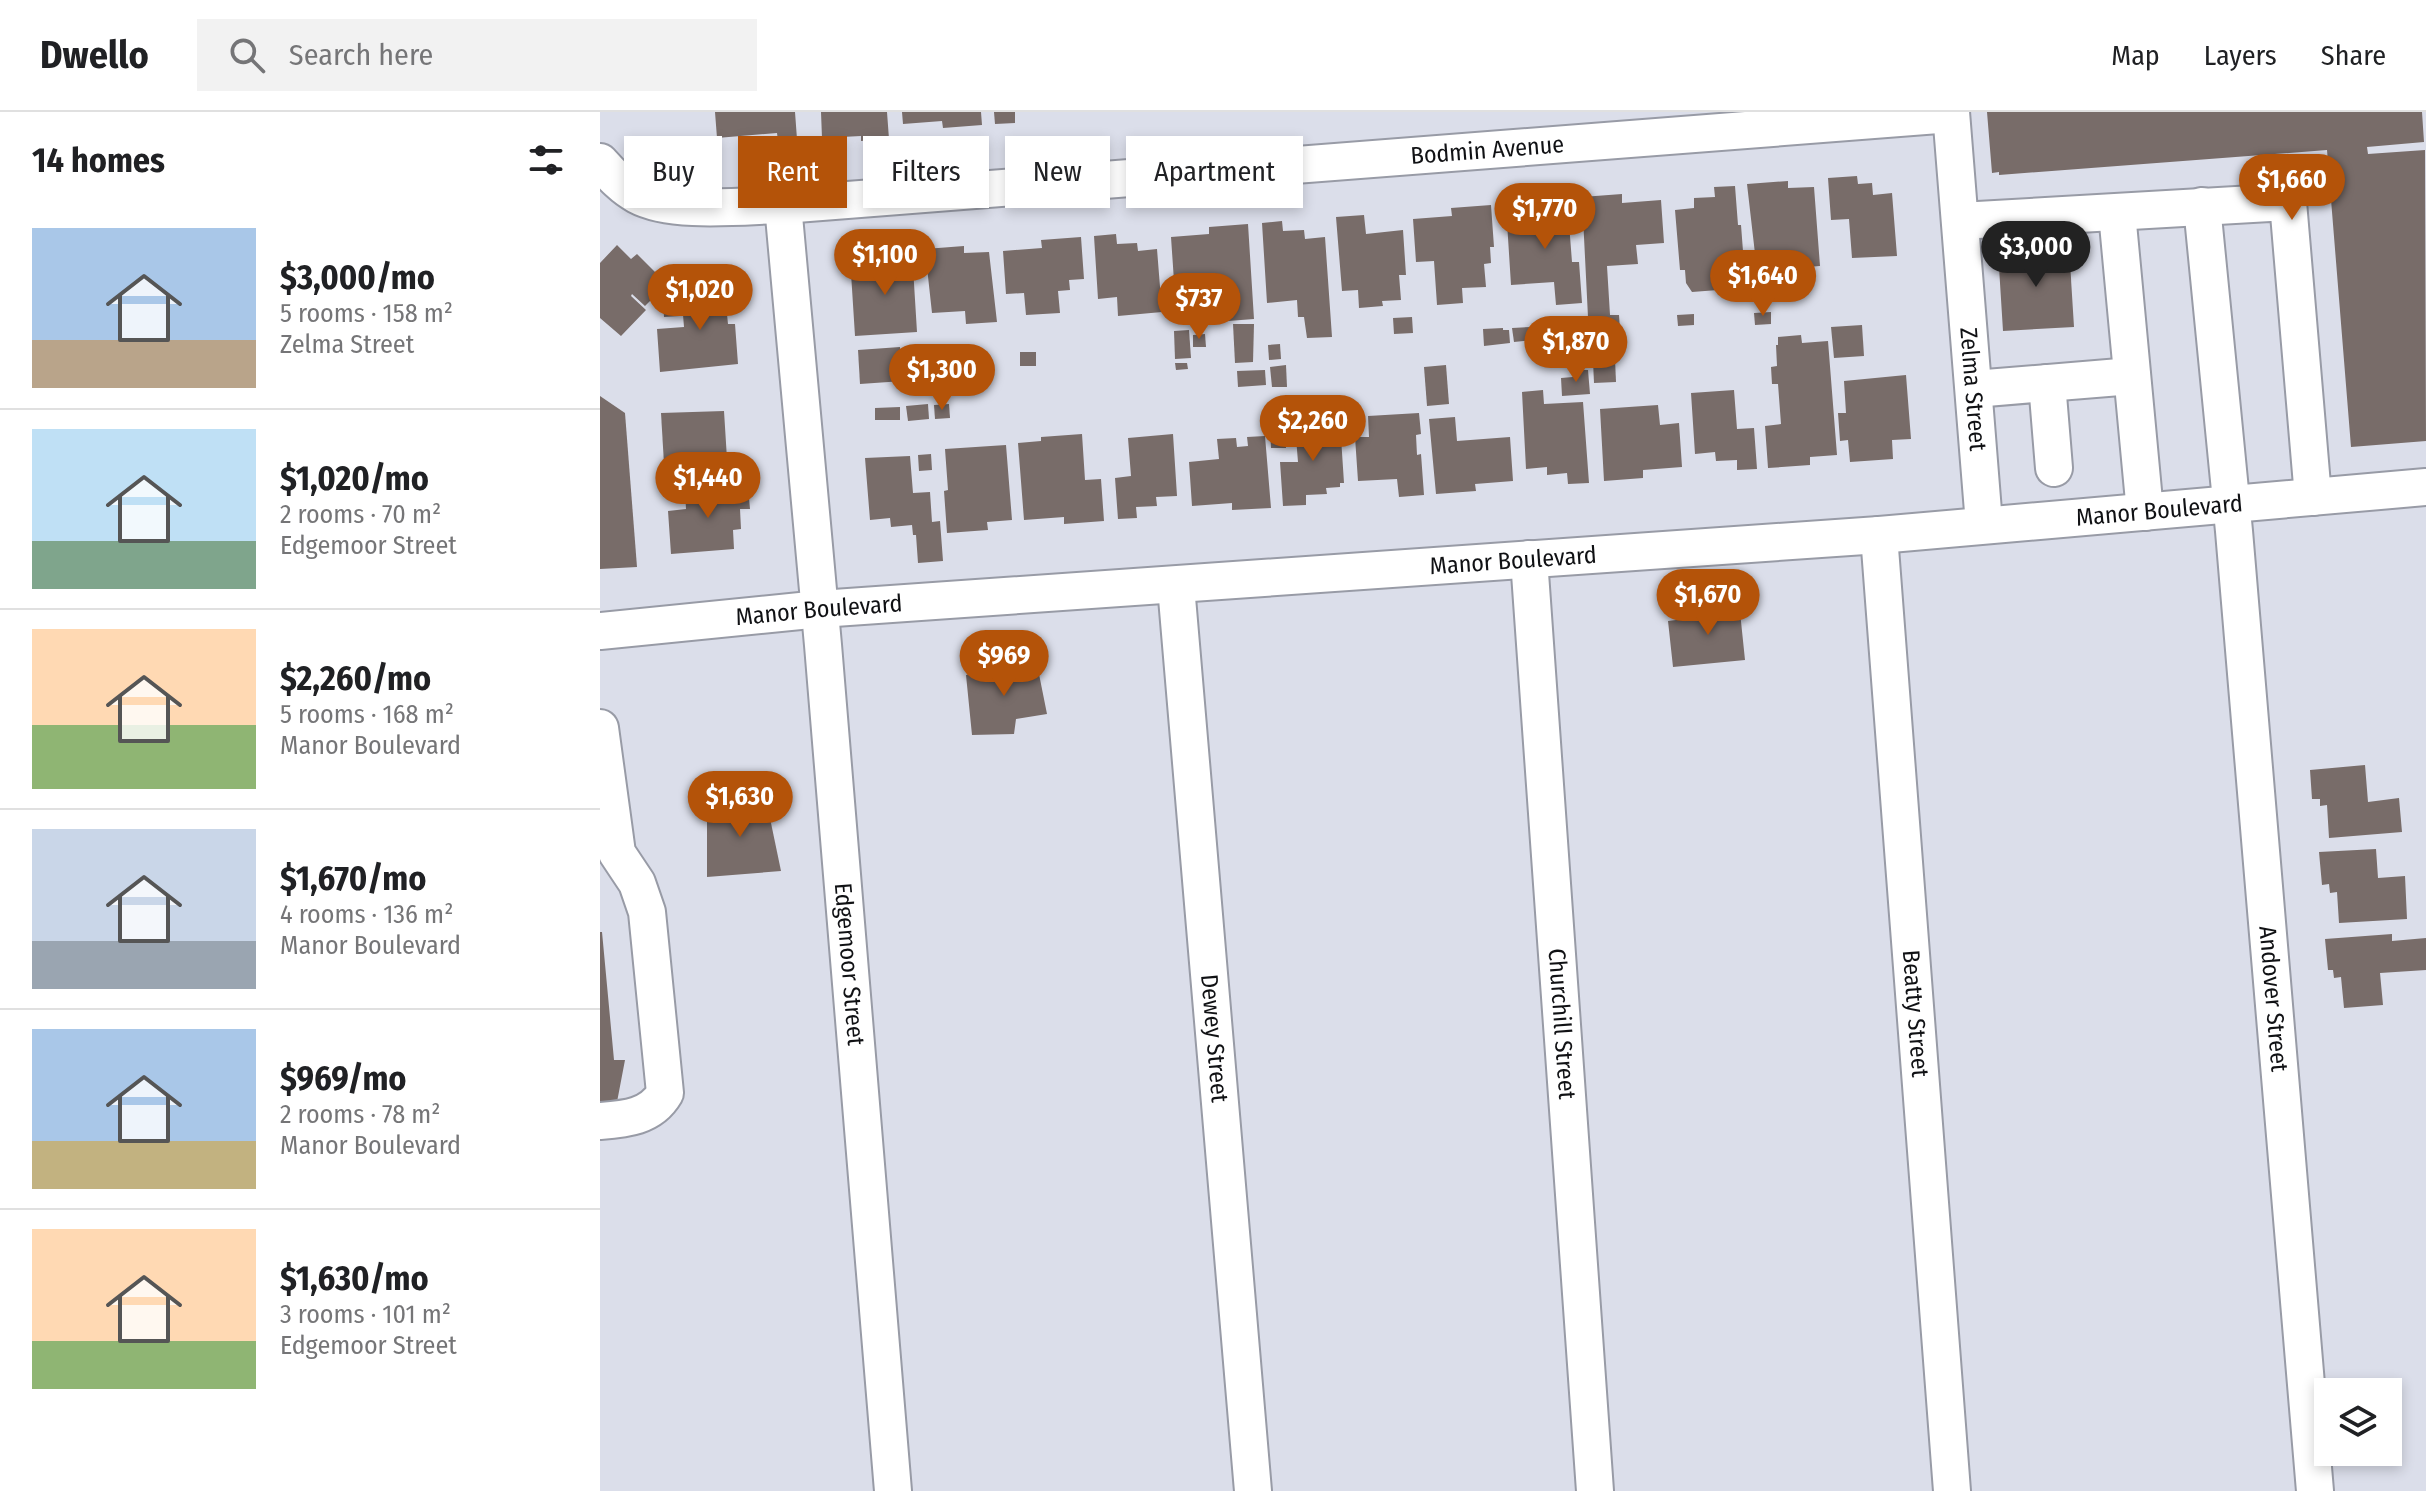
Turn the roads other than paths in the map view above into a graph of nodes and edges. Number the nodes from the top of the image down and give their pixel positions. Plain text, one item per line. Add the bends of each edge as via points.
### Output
1 (1951, 113) edge
2 (600, 162) edge
3 (847, 200) edge
4 (738, 205) edge
5 (2202, 206) junction
6 (783, 208) edge
7 (2117, 213) junction
8 (1960, 221) junction
9 (2132, 376) junction
10 (2047, 383) junction
11 (1974, 389) junction
12 (2054, 468) dead end
13 (2426, 487) edge
14 (2313, 497) junction
15 (2230, 505) junction
16 (2145, 512) junction
17 (1984, 524) junction
18 (1879, 535) junction
19 (1529, 559) junction
20 (1176, 586) junction
21 (820, 609) junction
22 (600, 631) edge
23 (600, 728) edge
24 (600, 1121) edge
25 (893, 1491) edge
26 (1253, 1491) edge
27 (1595, 1491) edge
28 (1952, 1491) edge
29 (2315, 1491) edge

1 - 3 street, Bodmin Avenue
1 - 8 street, Zelma Street
2 - 4 street via 637,195 666,206
5 - 7 street
5 - 14 street via 2288,202
5 - 15 street, Andover Street
6 - 21 street, Edgemoor Street
7 - 8 street
7 - 9 street
8 - 11 street, Zelma Street
9 - 10 street
9 - 16 street
10 - 11 street
10 - 12 street
11 - 17 street, Zelma Street
13 - 14 street, Manor Boulevard
14 - 15 street, Manor Boulevard
15 - 16 street, Manor Boulevard
15 - 29 street, Andover Street
16 - 17 street, Manor Boulevard
17 - 18 street, Manor Boulevard
18 - 19 street, Manor Boulevard
18 - 28 street, Beatty Street
19 - 20 street, Manor Boulevard
19 - 27 street, Churchill Street
20 - 21 street, Manor Boulevard
20 - 26 street, Dewey Street
21 - 22 street, Manor Boulevard
21 - 25 street, Edgemoor Street
23 - 24 street via 617,853 637,883 647,912 665,1093 657,1106 628,1119

